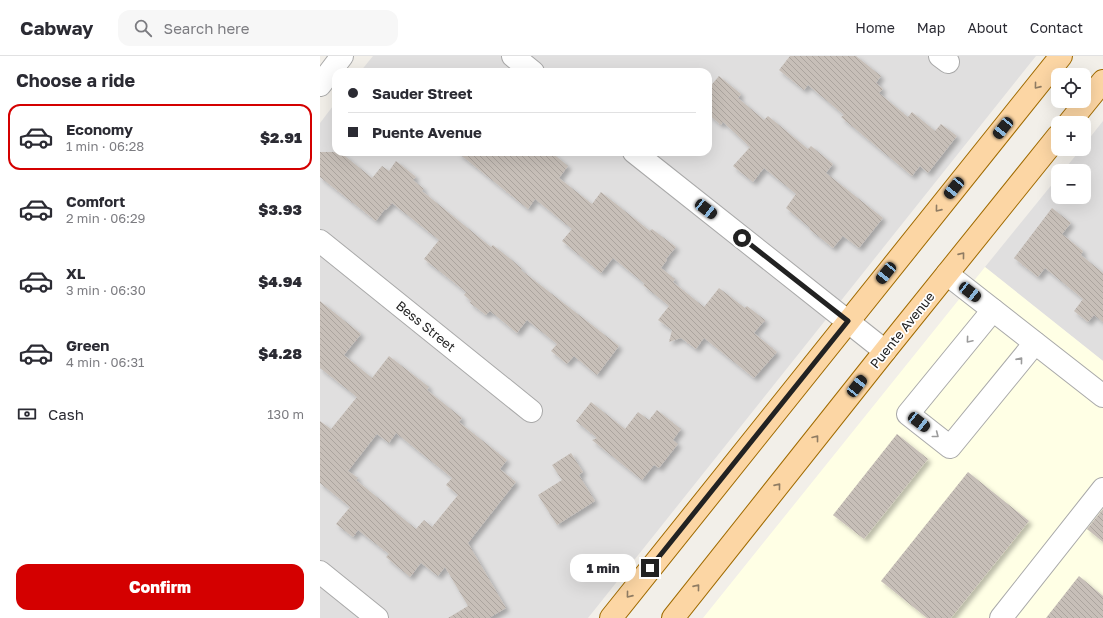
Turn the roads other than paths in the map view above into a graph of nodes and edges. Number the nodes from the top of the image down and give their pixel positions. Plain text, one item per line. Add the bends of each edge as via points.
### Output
1 (342, 56) edge
2 (513, 56) edge
3 (1061, 56) edge
4 (333, 68) edge
5 (528, 68) edge
6 (332, 69) edge
7 (1103, 80) edge
8 (320, 85) edge
9 (1075, 116) edge
10 (1051, 145) edge
11 (639, 156) edge
12 (320, 241) edge
13 (947, 274) junction
14 (994, 310) junction
15 (848, 321) junction
16 (1035, 343) junction
17 (885, 351) junction
18 (1103, 396) edge
19 (531, 410) dead end
20 (1103, 489) edge
21 (320, 572) edge
22 (377, 618) edge
23 (611, 618) edge
24 (673, 618) edge
25 (1001, 618) edge

1 - 4 street
2 - 5 street
3 -> 15 main road
6 - 8 street
7 - 9 main road
13 -> 10 main road, Puente Avenue
11 - 15 street
12 - 19 street, Bess Street
13 - 14 street
13 - 17 main road, Puente Avenue
14 - 16 street
14 -> 16 street via 908,414 950,447
15 - 17 street
15 -> 23 main road
16 - 18 street
24 -> 17 main road, Puente Avenue
20 - 25 street
21 - 22 street

